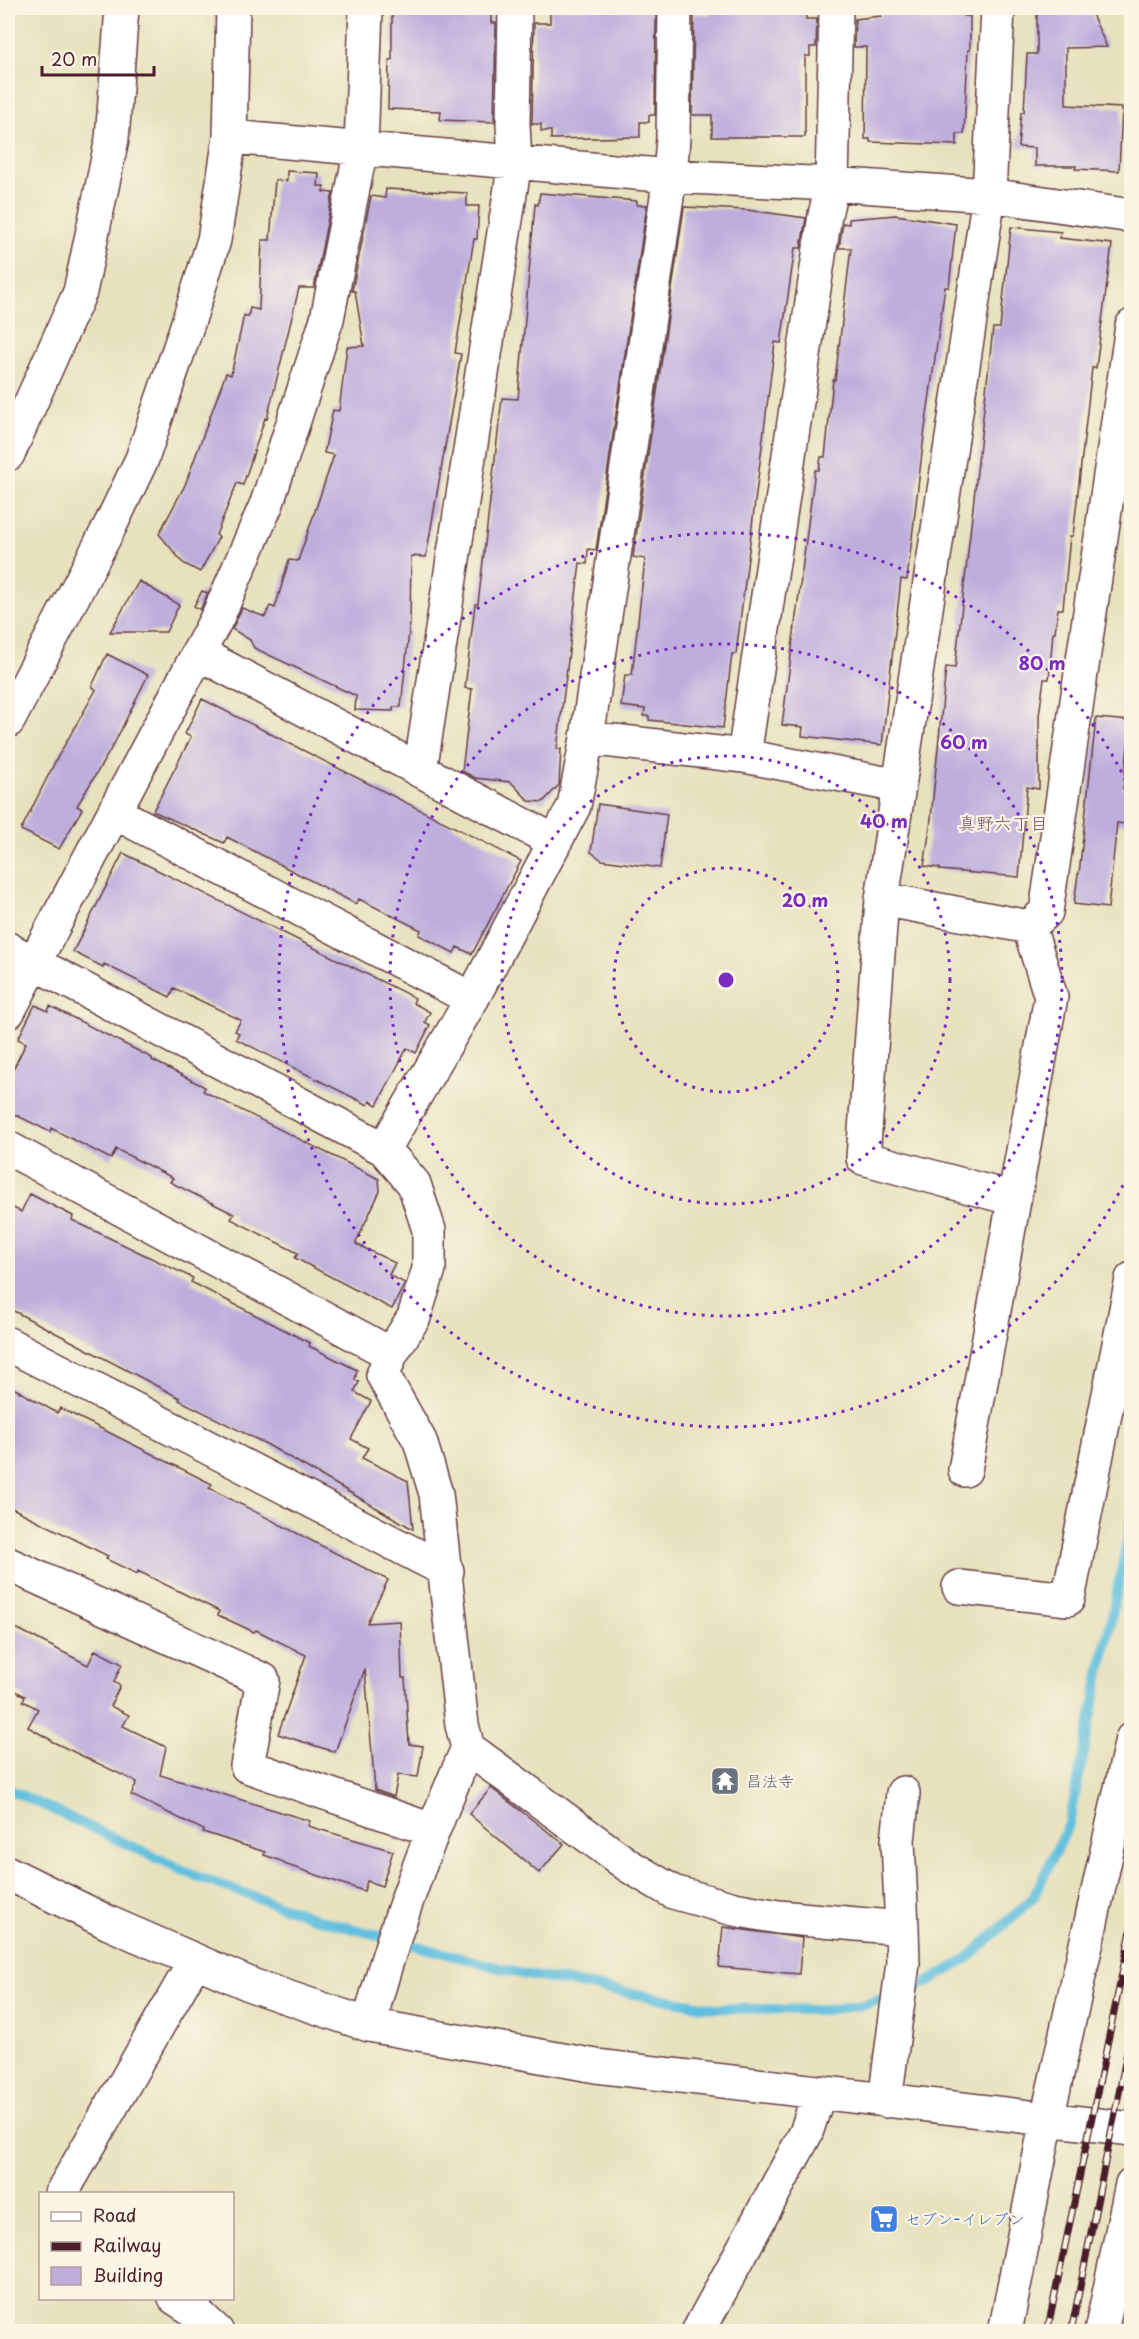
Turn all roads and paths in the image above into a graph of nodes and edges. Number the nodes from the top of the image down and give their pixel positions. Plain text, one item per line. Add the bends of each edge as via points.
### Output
1 (122, 8) edge
2 (233, 8) edge
3 (366, 8) edge
4 (514, 8) edge
5 (675, 8) edge
6 (836, 8) edge
7 (998, 8) edge
8 (230, 137) junction
9 (362, 148) junction
10 (515, 162) junction
11 (670, 176) junction
12 (832, 184) junction
13 (989, 195) junction
14 (1131, 216) edge
15 (1131, 326) edge
16 (8, 454) edge
17 (198, 653) junction
18 (8, 721) edge
19 (587, 738) junction
20 (744, 756) junction
21 (420, 771) junction
22 (899, 786) junction
23 (114, 812) junction
24 (554, 842) junction
25 (882, 898) junction
26 (1029, 927) junction
27 (21, 956) edge
28 (472, 999) junction
29 (8, 1012) edge
30 (8, 1148) edge
31 (384, 1149) junction
32 (1014, 1199) junction
33 (1131, 1279) edge
34 (8, 1344) edge
35 (391, 1354) junction
36 (965, 1470) dead end
37 (8, 1564) edge
38 (447, 1571) junction
39 (959, 1587) dead end
40 (1131, 1739) edge
41 (468, 1749) junction
42 (903, 1793) dead end
43 (432, 1830) junction
44 (8, 1873) edge
45 (902, 1928) junction
46 (195, 1961) junction
47 (369, 2025) junction
48 (819, 2093) junction
49 (885, 2102) junction
50 (1047, 2119) junction
51 (1131, 2129) edge
52 (1131, 2184) edge
53 (62, 2192) edge
54 (178, 2300) edge
55 (216, 2331) edge
56 (698, 2331) edge
57 (1005, 2331) edge
58 (1101, 2331) edge

1 - 16 street via 112,139 80,292
2 - 8 street
3 - 9 street
4 - 10 street
5 - 11 street
6 - 12 street
7 - 13 street
8 - 9 street
8 - 18 street via 214,240 142,459
9 - 10 street
9 - 17 street via 327,319 267,503
10 - 11 street
10 - 21 street
11 - 12 street
11 - 19 street
12 - 13 street
12 - 20 street
13 - 14 street
13 - 22 street
15 - 26 street via 1046,912
17 - 21 street
17 - 23 street
19 - 20 street
19 - 24 street via 574,806
20 - 22 street
21 - 24 street
22 - 25 street
23 - 27 street
23 - 28 street
24 - 28 street
25 - 26 street
25 - 32 street via 863,1158
26 - 32 street via 1051,997
27 - 29 street
27 - 31 street
28 - 31 street
30 - 35 street
31 - 35 street via 414,1184 429,1230 429,1269 414,1317
32 - 36 street
33 - 39 street via 1068,1599
34 - 38 street
35 - 38 street via 383,1375 420,1441 436,1494
37 - 43 street via 263,1680 247,1767
38 - 41 street via 462,1725
40 - 50 street
41 - 43 street
41 - 45 street via 629,1866 673,1892 778,1917
42 - 45 street via 898,1841
43 - 47 street via 383,1968
44 - 46 street
45 - 49 street via 903,1963
46 - 47 street via 254,1986
46 - 53 street
47 - 48 street via 596,2066
48 - 49 street
48 - 56 street via 806,2133
49 - 50 street
50 - 51 street
50 - 57 street
52 - 58 street
54 - 55 street

